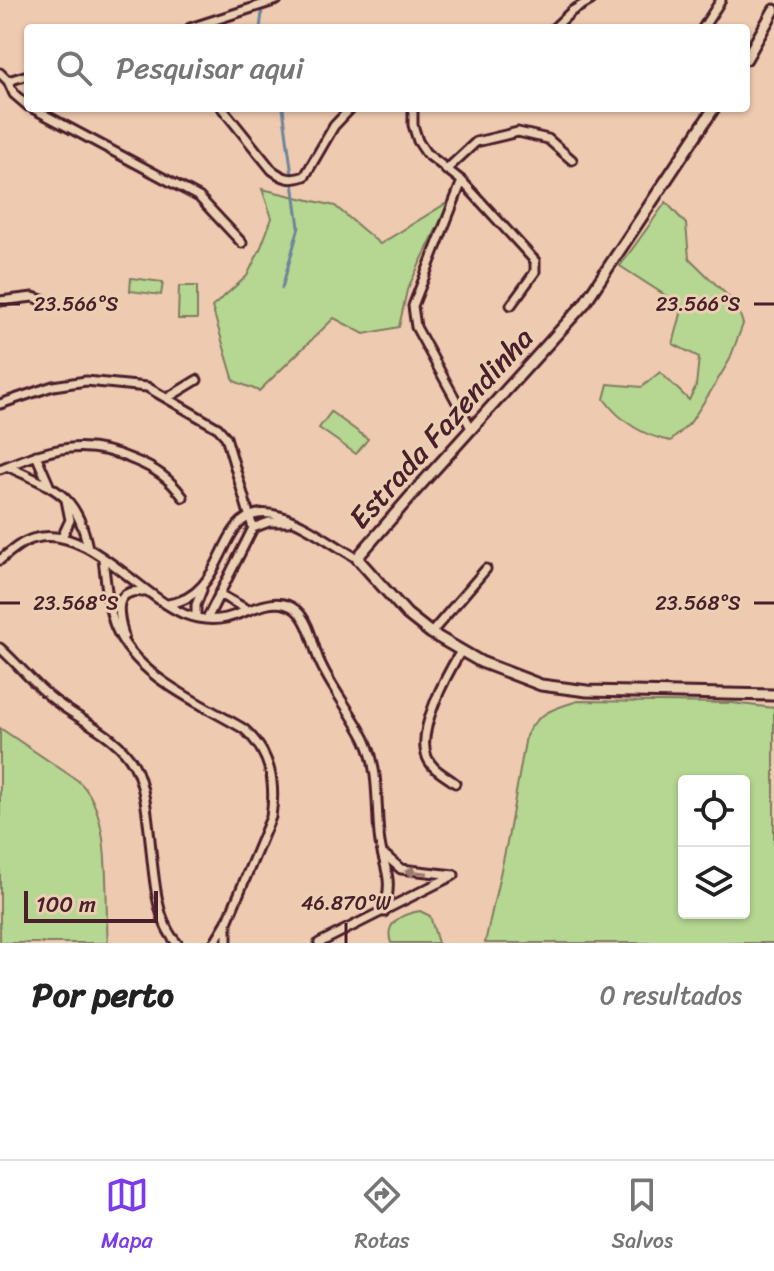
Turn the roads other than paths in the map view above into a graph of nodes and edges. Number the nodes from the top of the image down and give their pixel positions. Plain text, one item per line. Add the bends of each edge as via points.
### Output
1 (277, 0) edge
2 (591, 0) edge
3 (721, 0) edge
4 (774, 10) edge
5 (202, 24) edge
6 (558, 24) edge
7 (706, 24) edge
8 (750, 52) edge
9 (0, 73) edge
10 (24, 76) edge
11 (8, 81) junction
12 (24, 102) edge
13 (39, 112) edge
14 (225, 112) edge
15 (347, 112) edge
16 (413, 112) edge
17 (711, 112) edge
18 (572, 160) dead end
19 (446, 170) junction
20 (462, 181) junction
21 (242, 243) dead end
22 (0, 301) edge
23 (48, 302) dead end
24 (511, 305) dead end
25 (197, 380) dead end
26 (169, 397) junction
27 (0, 404) edge
28 (471, 428) junction
29 (36, 455) junction
30 (4, 468) edge
31 (49, 485) junction
32 (183, 497) dead end
33 (66, 498) junction
34 (249, 517) junction
35 (293, 522) junction
36 (253, 528) junction
37 (232, 532) junction
38 (62, 537) junction
39 (245, 541) junction
40 (88, 548) junction
41 (357, 558) junction
42 (103, 559) junction
43 (0, 560) edge
44 (486, 569) dead end
45 (211, 577) junction
46 (224, 584) junction
47 (203, 588) junction
48 (147, 592) junction
49 (219, 594) junction
50 (166, 604) junction
51 (248, 610) junction
52 (196, 617) junction
53 (207, 619) junction
54 (431, 633) junction
55 (127, 646) junction
56 (0, 648) edge
57 (461, 651) junction
58 (774, 695) edge
59 (455, 783) dead end
60 (384, 855) junction
61 (384, 912) junction
62 (228, 920) junction
63 (177, 943) edge
64 (214, 943) edge
65 (227, 943) edge
66 (319, 943) edge

1 - 5 street
2 - 6 street
3 - 7 street
4 - 8 street
9 - 11 street
10 - 11 street
11 - 12 street
13 - 21 street via 199,197
14 - 15 street via 272,170 294,180 305,176
16 - 19 street via 418,141
17 - 28 street, Estrada Fazendinha via 584,304
18 - 19 street via 548,139 518,132 476,142
19 - 20 street
20 - 24 street via 535,261 535,272
20 - 28 street via 413,317
22 - 23 street via 33,297
25 - 26 street
26 - 27 street via 147,387 86,381
26 - 34 street via 226,437
28 - 41 street, Estrada Fazendinha
29 - 30 street
29 - 31 street
29 - 32 street via 92,446 115,452 158,470
30 - 31 street
31 - 33 street
33 - 38 street via 70,520
33 - 40 street via 79,514
34 - 35 street via 274,515
34 - 36 street
34 - 37 street
35 - 36 street
35 - 41 street
36 - 39 street
37 - 39 street
37 - 45 street
38 - 40 street
38 - 43 street via 35,538
39 - 46 street
40 - 42 street
41 - 54 street, Estrada Fazendinha
42 - 48 street
42 - 55 street via 112,615
44 - 54 street
45 - 46 street
45 - 47 street
46 - 49 street
47 - 50 street via 182,602
47 - 52 street
48 - 50 street
48 - 55 street via 130,592 120,600
49 - 51 street
49 - 53 street
50 - 52 street
51 - 53 street
51 - 60 street via 286,605 304,620 319,660 372,758
52 - 53 street
54 - 57 street, Estrada Fazendinha
55 - 62 street via 147,670 256,739 270,768 271,817
56 - 63 street via 33,683 111,740 134,765 160,909
57 - 58 street, Estrada Fazendinha via 541,685 587,691
57 - 59 street via 424,740 434,768
60 - 61 street via 389,881
61 -> 60 street via 454,875 401,869
61 - 66 street
62 - 64 street
62 - 65 street

